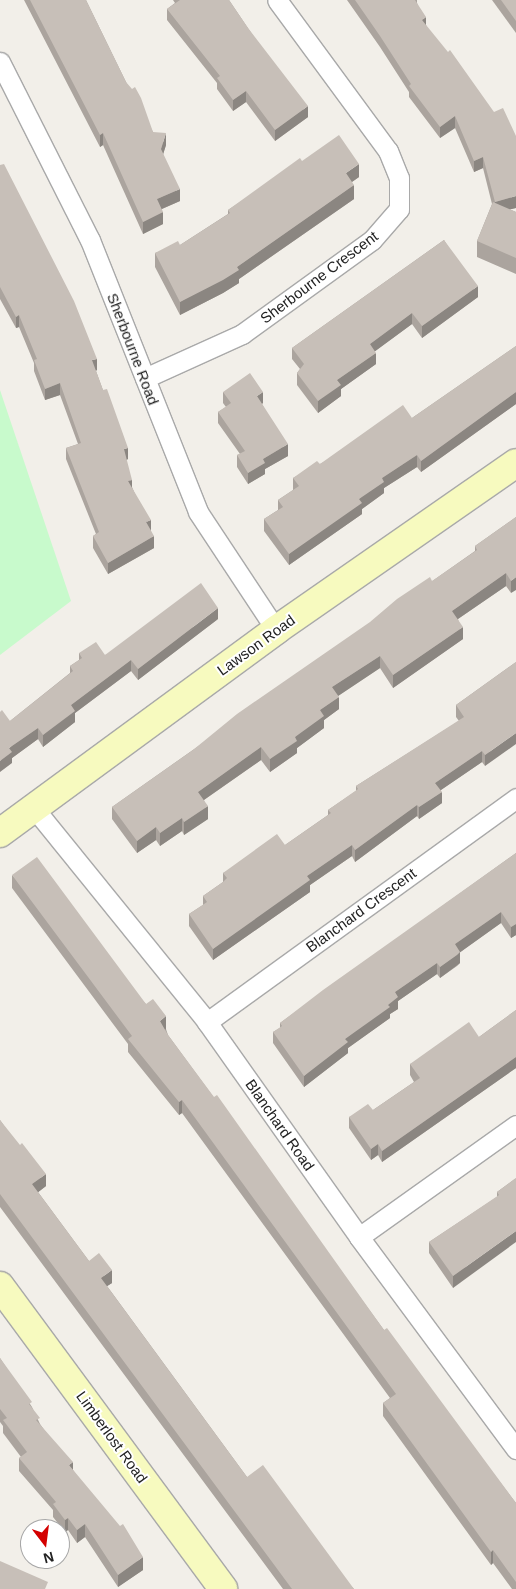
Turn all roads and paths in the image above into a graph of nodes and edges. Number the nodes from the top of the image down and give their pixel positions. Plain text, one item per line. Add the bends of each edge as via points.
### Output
1 (278, 0) edge
2 (0, 62) edge
3 (145, 378) junction
4 (516, 463) edge
5 (276, 630) junction
6 (516, 798) edge
7 (34, 808) junction
8 (0, 833) edge
9 (207, 1022) junction
10 (516, 1125) edge
11 (359, 1237) junction
12 (0, 1286) edge
13 (516, 1450) edge
14 (223, 1589) edge

1 - 3 street, Sherbourne Crescent via 388,151 399,178 398,209 372,240 242,334
2 - 3 street, Sherbourne Road via 90,240
3 - 5 street, Sherbourne Road via 198,512
4 - 5 street, Lawson Road
5 - 7 street, Lawson Road
6 - 9 street, Blanchard Crescent
7 - 8 street, Lawson Road
7 - 9 street, Blanchard Road
9 - 11 street, Blanchard Road
10 - 11 street
11 - 13 street, Blanchard Road
12 - 14 street, Limberlost Road

